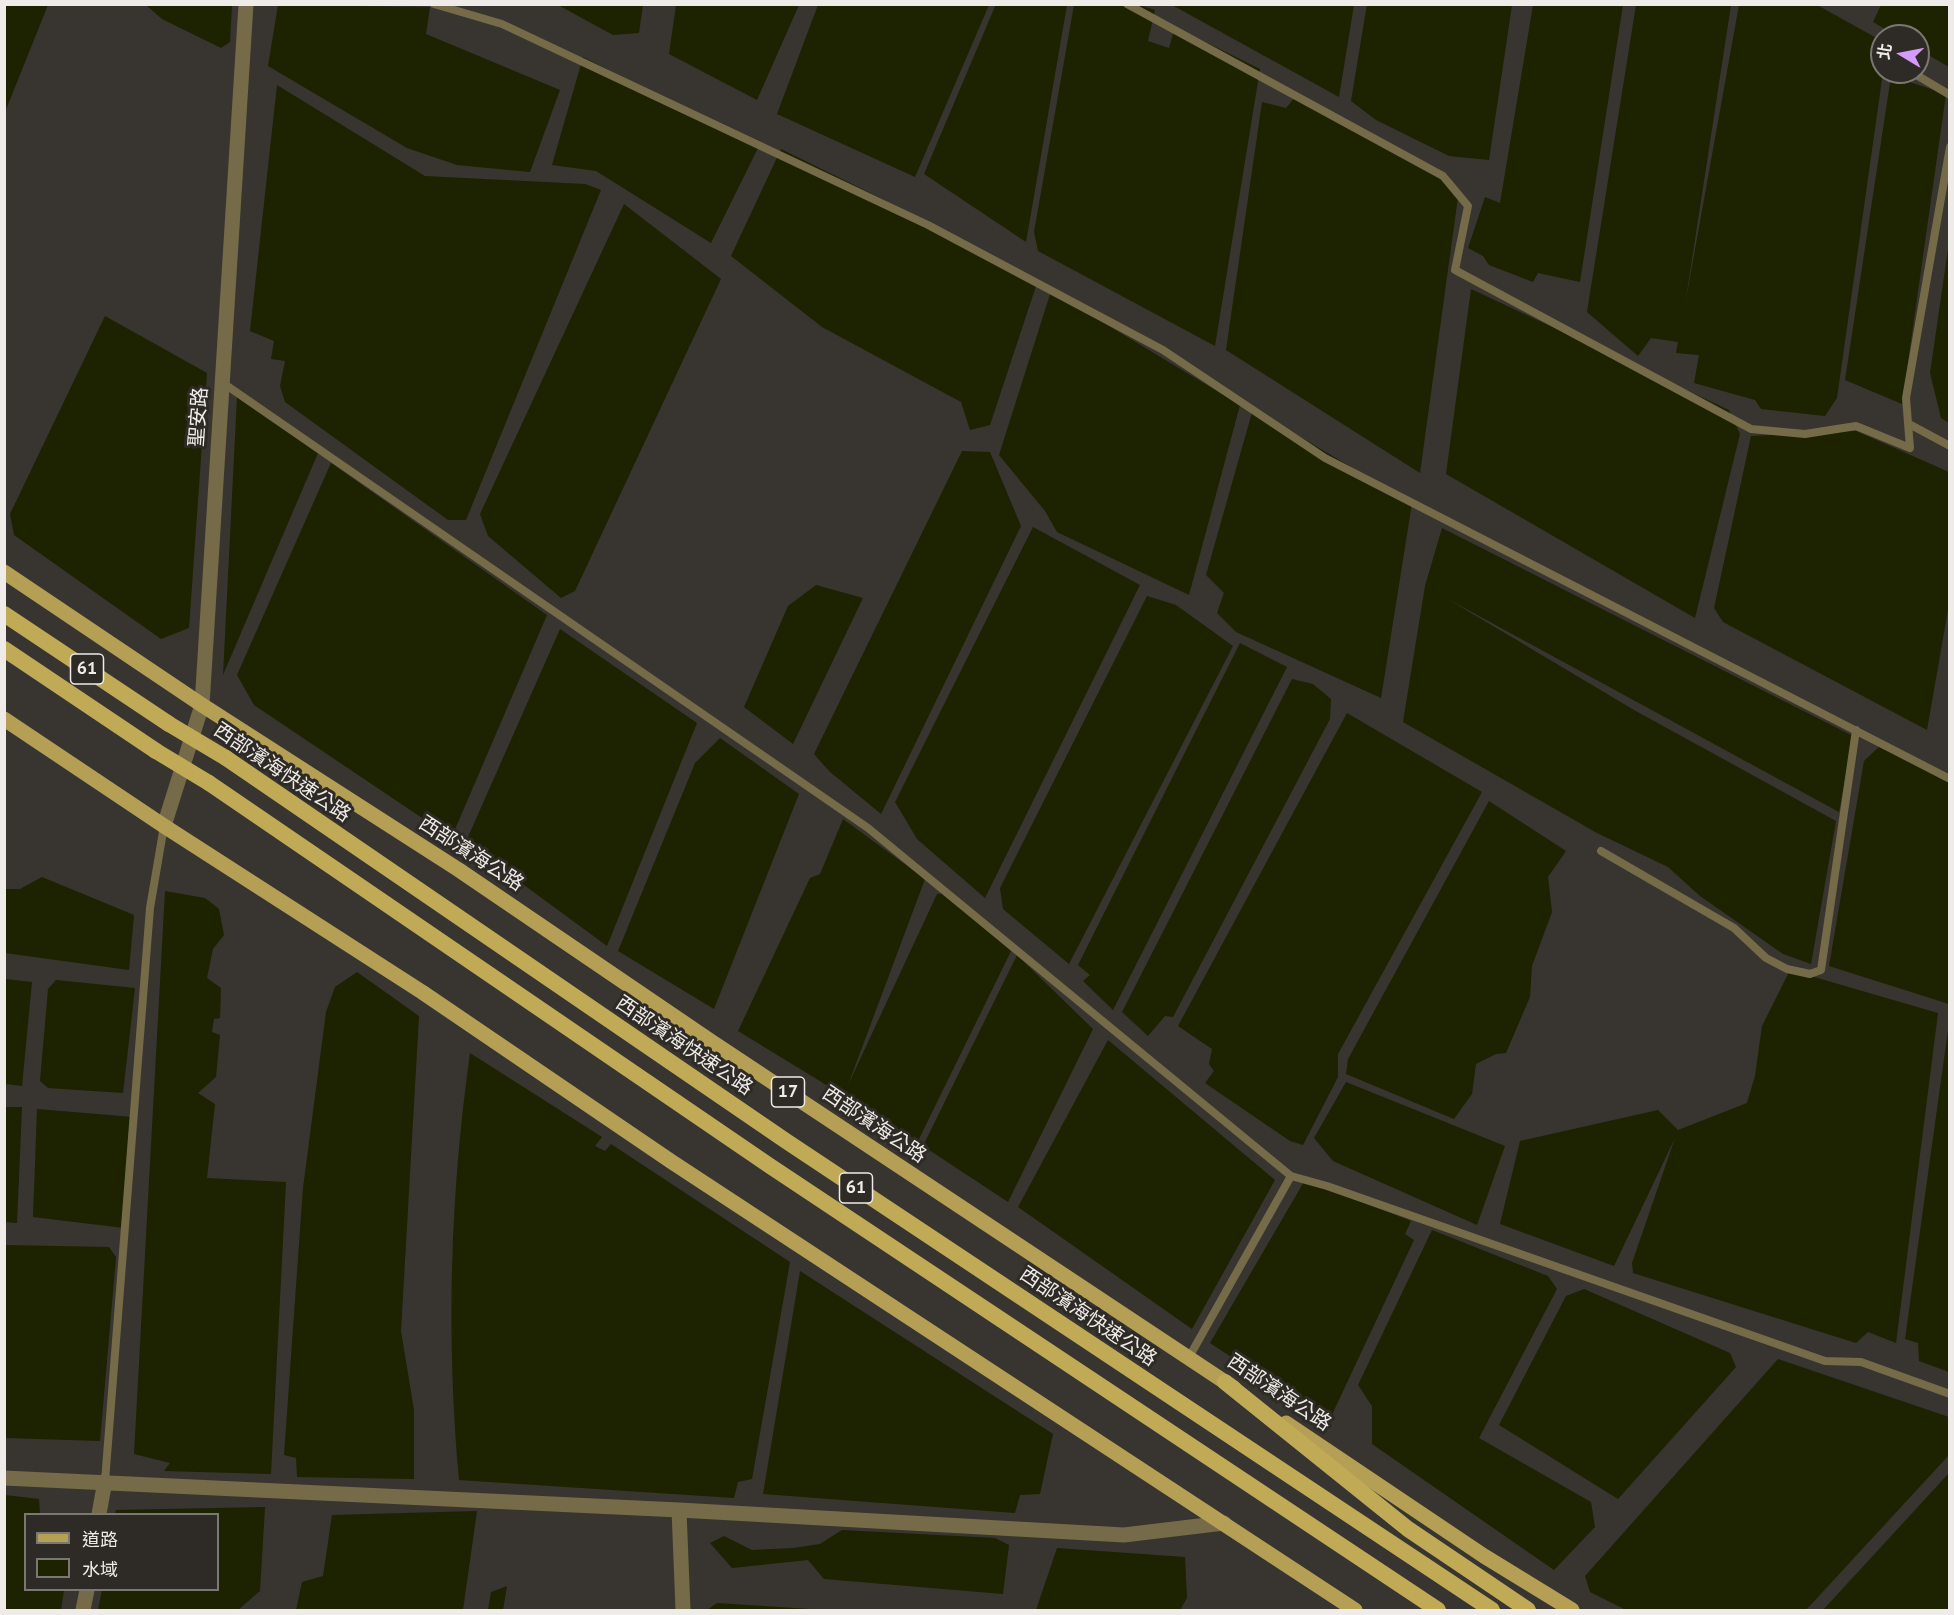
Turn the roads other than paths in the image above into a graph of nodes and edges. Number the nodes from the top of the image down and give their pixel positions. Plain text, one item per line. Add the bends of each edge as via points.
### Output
1 (246, 4) edge
2 (434, 4) edge
3 (1127, 4) edge
4 (1930, 83) edge
5 (1950, 95) edge
6 (1950, 147) edge
7 (222, 382) junction
8 (1908, 424) junction
9 (1950, 446) edge
10 (4, 572) edge
11 (4, 614) edge
12 (4, 649) edge
13 (202, 705) junction
14 (4, 719) edge
15 (1857, 730) junction
16 (1950, 779) edge
17 (164, 826) junction
18 (1601, 851) dead end
19 (1291, 1176) junction
20 (1188, 1359) junction
21 (1226, 1382) junction
22 (1950, 1394) edge
23 (4, 1478) edge
24 (105, 1481) junction
25 (679, 1510) junction
26 (99, 1513) edge
27 (1224, 1524) junction
28 (87, 1591) edge
29 (83, 1611) edge
30 (683, 1611) edge
31 (1355, 1611) edge
32 (1437, 1611) edge
33 (1492, 1611) edge
34 (1528, 1611) edge
35 (1572, 1611) edge

1 - 7 street, 聖安路
2 - 15 lane via 502,24 928,225 1163,350 1324,458
3 - 8 lane via 1443,176 1468,206 1455,270 1725,417 1751,429 1806,434 1856,426 1911,448
4 - 5 lane
6 - 8 lane via 1906,398
7 - 13 street, 聖安路
7 - 19 lane via 868,828
8 - 9 lane
10 - 13 main road, 西部濱海公路 / 17
11 - 33 highway, 西部濱海快速公路 / 61, bridge via 226,758 786,1141
12 - 32 highway, 61, bridge via 209,783 770,1166
13 - 17 street, 聖安路
13 - 20 main road, 西部濱海公路 / 17 via 459,870
14 - 17 main road
15 - 16 lane
15 - 18 lane via 1821,970 1810,974 1787,969 1766,958 1734,928
17 - 24 lane via 150,908
17 - 27 main road via 422,992 672,1162
19 - 20 lane
19 - 22 lane via 1825,1361 1861,1362
20 - 21 main road, 西部濱海公路 / 17
21 - 34 highway via 1408,1529
21 - 35 main road, 西部濱海公路 / 17
23 - 24 street
24 - 25 street
24 - 26 street
25 - 27 street via 1124,1535
25 - 30 street
27 - 31 main road
28 - 29 street

